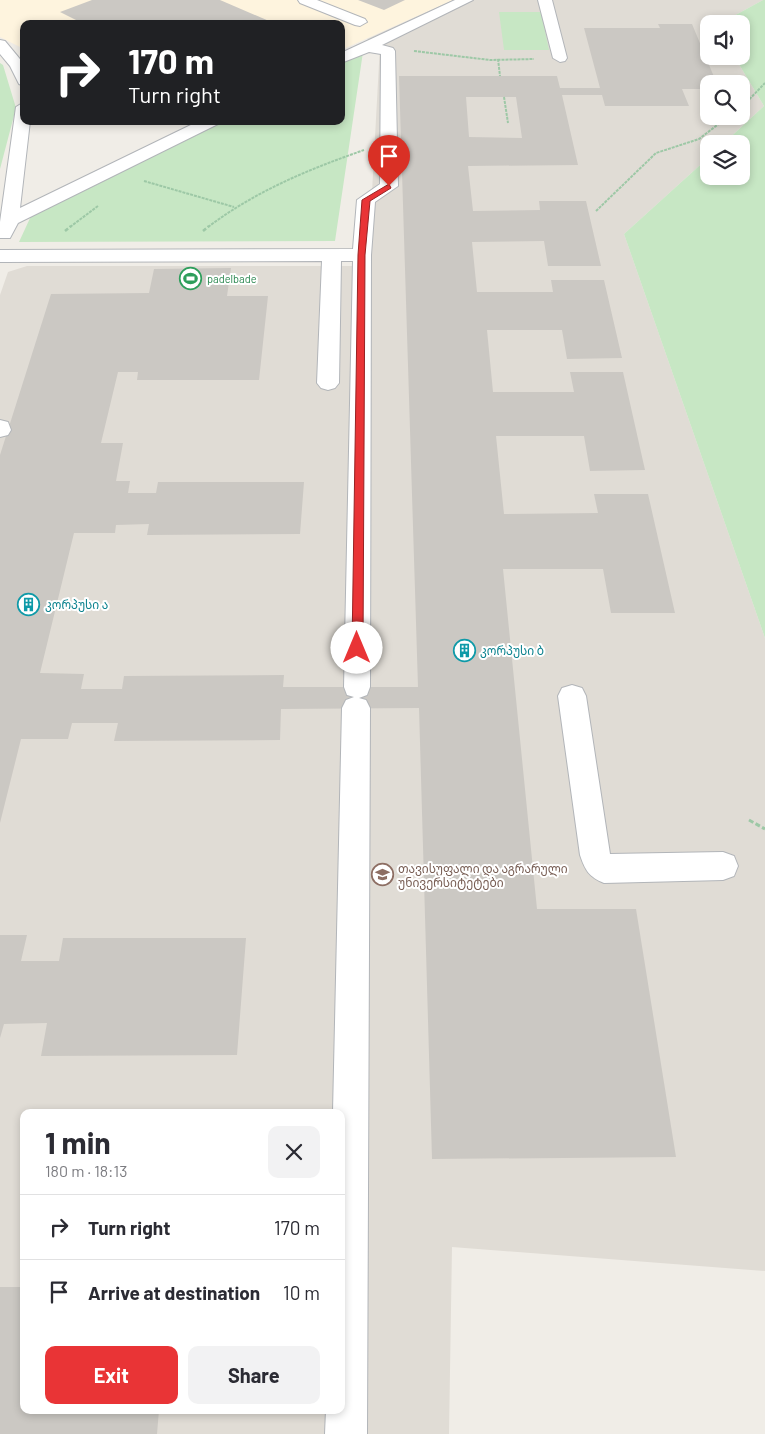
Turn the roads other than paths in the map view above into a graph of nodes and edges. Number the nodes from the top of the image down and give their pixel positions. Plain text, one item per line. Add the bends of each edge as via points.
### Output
1 (305, 0) edge
2 (466, 0) edge
3 (545, 0) edge
4 (360, 22) dead end
5 (0, 44) edge
6 (367, 47) junction
7 (345, 57) edge
8 (560, 58) road end
9 (20, 72) edge
10 (22, 125) edge
11 (204, 125) edge
12 (10, 220) junction
13 (0, 244) edge
14 (332, 255) junction
15 (362, 255) junction
16 (0, 256) edge
17 (332, 277) junction
18 (361, 277) junction
19 (328, 383) dead end
20 (572, 696) dead end
21 (723, 866) dead end
22 (346, 1434) edge

1 - 4 street
2 - 6 street
3 - 8 street
5 - 9 street
6 - 7 street
6 - 15 street via 388,51 389,186 366,200
10 - 12 street
11 - 12 street
12 - 13 street
14 - 15 street
14 - 16 street
14 - 17 street
15 - 18 street
17 - 18 street
17 - 19 street
18 - 22 street
20 - 21 street via 598,863 604,869

